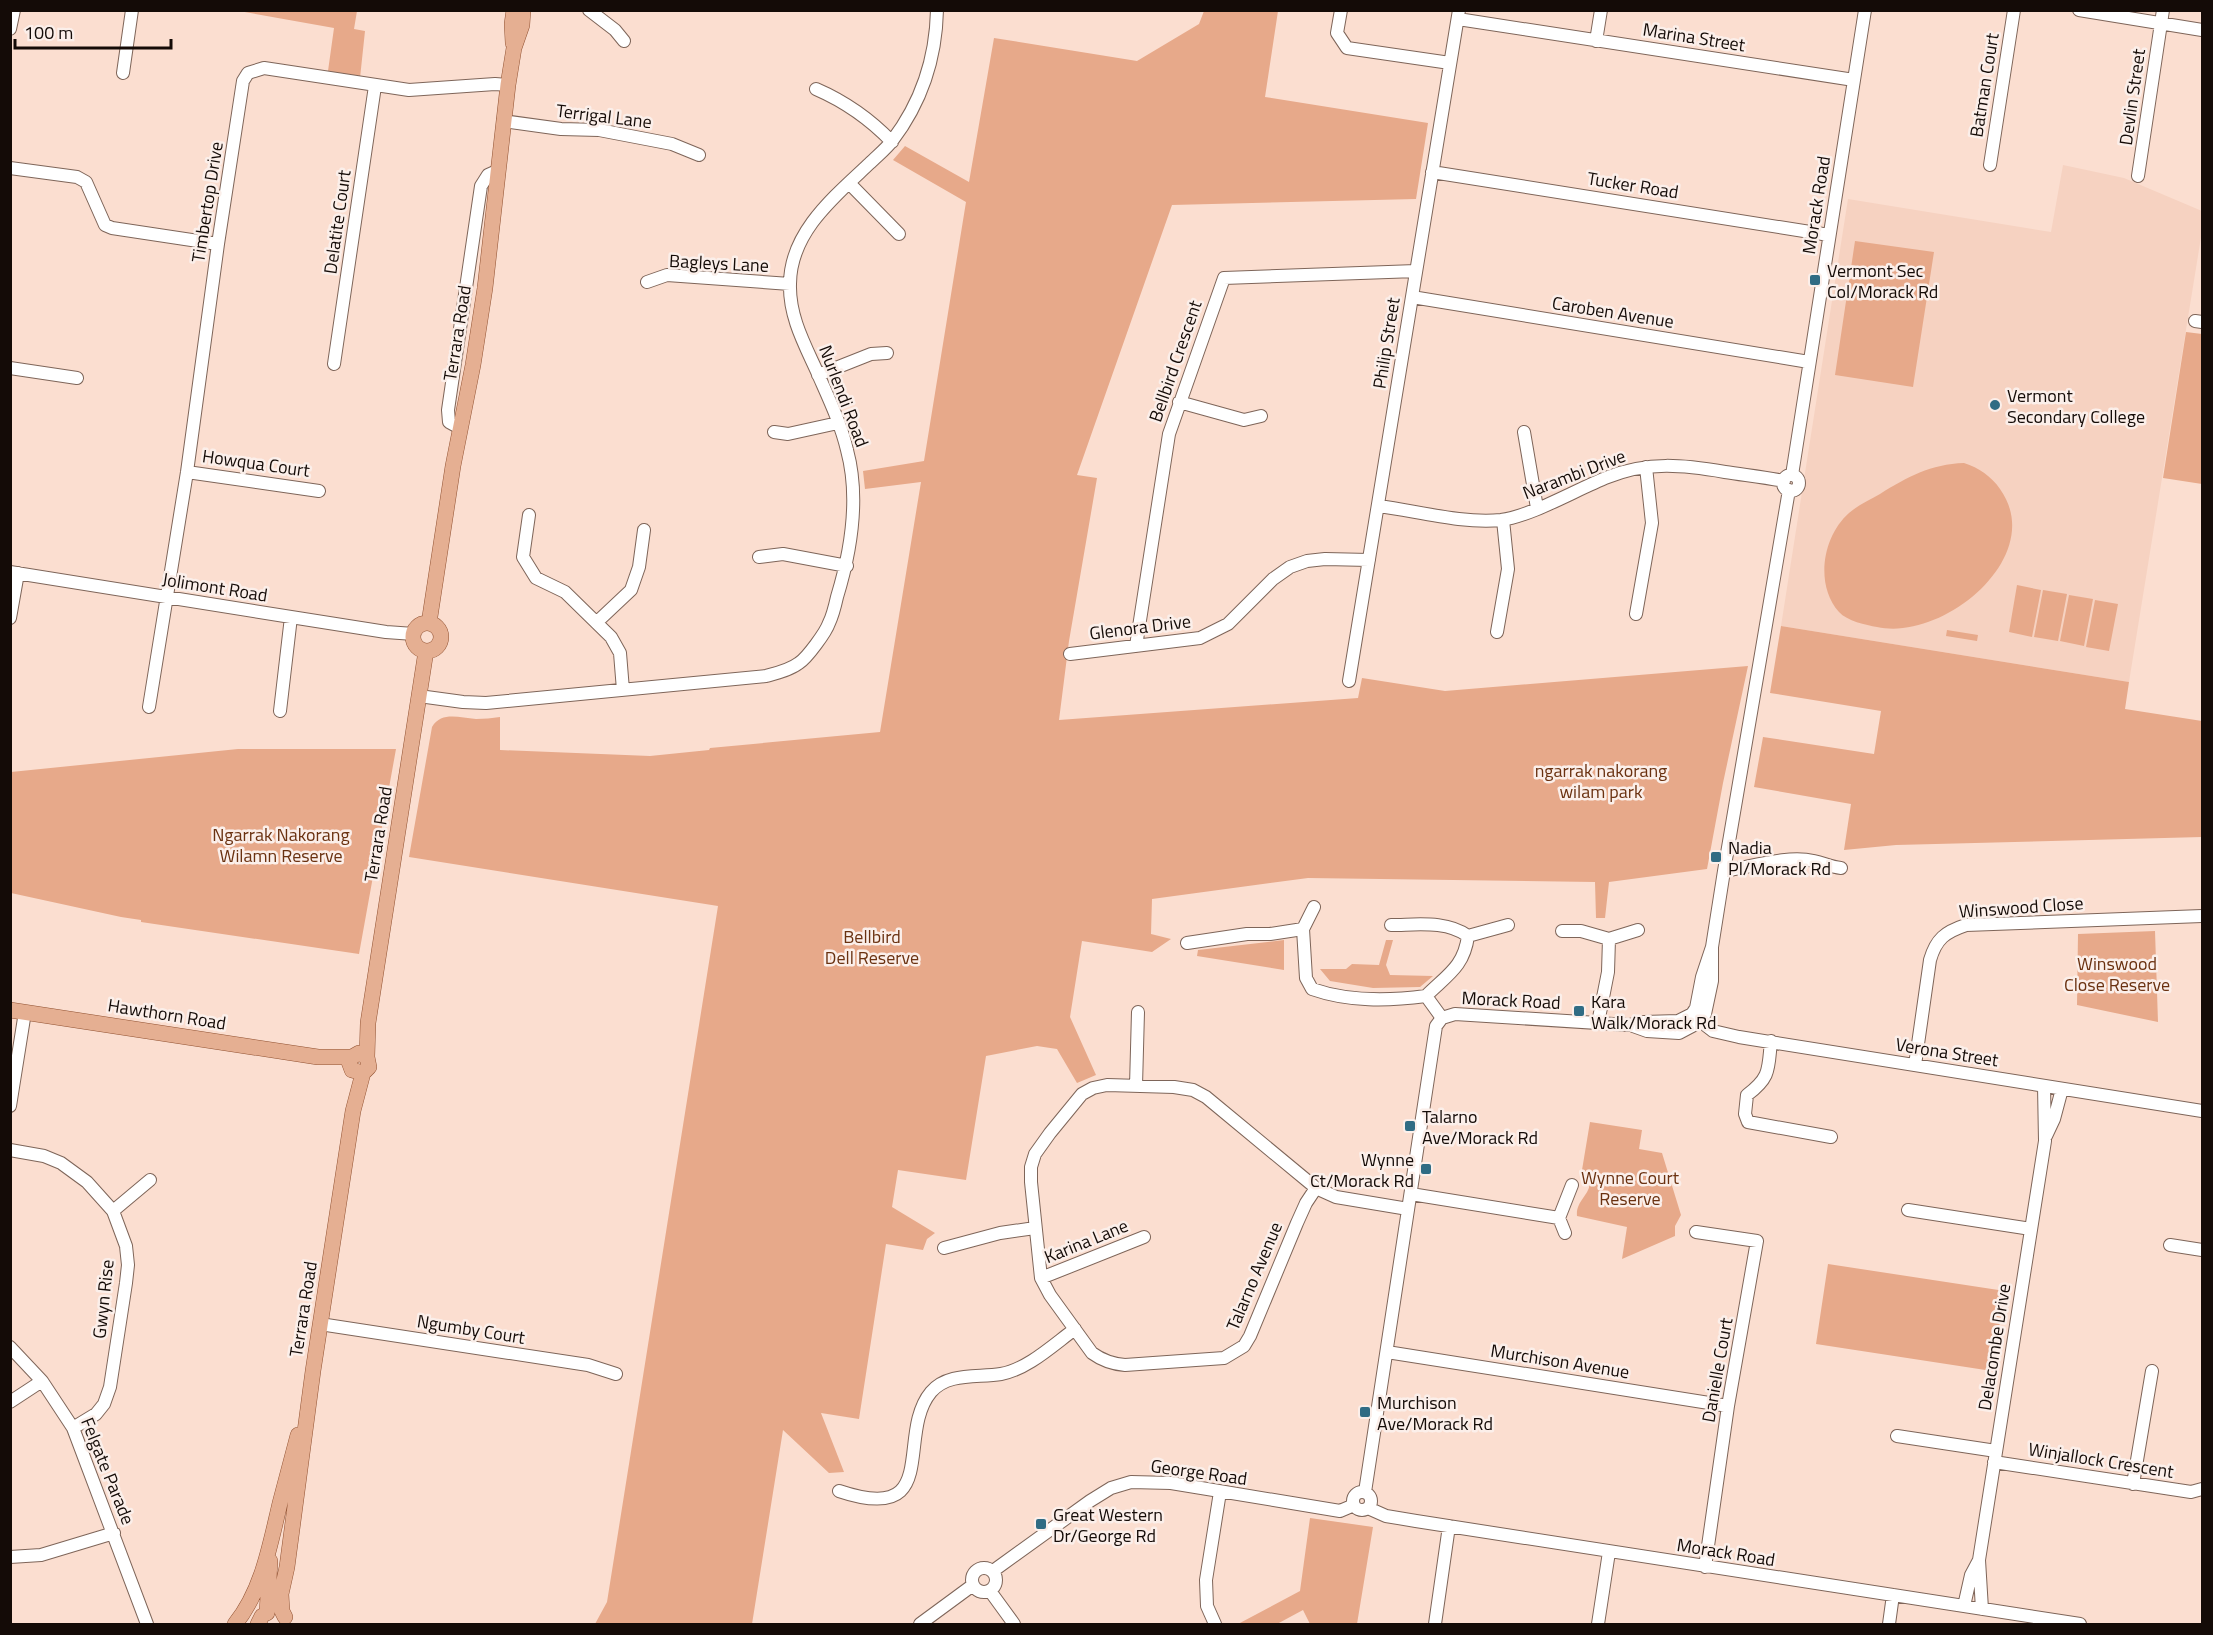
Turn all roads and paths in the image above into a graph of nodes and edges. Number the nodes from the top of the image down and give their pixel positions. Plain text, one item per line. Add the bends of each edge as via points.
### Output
1 (14, 10) edge
2 (132, 10) edge
3 (514, 10) edge
4 (523, 10) edge
5 (589, 10) edge
6 (937, 10) edge
7 (1341, 10) edge
8 (1601, 10) edge
9 (1865, 10) edge
10 (2014, 10) edge
11 (2079, 10) edge
12 (2163, 10) edge
13 (1458, 15) edge
14 (2161, 24) junction
15 (10, 29) edge
16 (2202, 30) edge
17 (624, 41) dead end
18 (1596, 41) junction
19 (515, 43) junction
20 (1450, 63) junction
21 (123, 74) dead end
22 (1854, 80) junction
23 (508, 85) junction
24 (375, 86) junction
25 (816, 89) dead end
26 (503, 121) junction
27 (892, 142) junction
28 (699, 155) dead end
29 (1990, 165) dead end
30 (10, 168) edge
31 (1432, 172) junction
32 (2138, 176) dead end
33 (849, 183) junction
34 (898, 234) dead end
35 (1829, 235) junction
36 (218, 244) junction
37 (1416, 271) junction
38 (647, 282) dead end
39 (790, 284) junction
40 (1412, 297) junction
41 (887, 353) dead end
42 (1809, 362) junction
43 (334, 364) dead end
44 (10, 368) edge
45 (819, 375) junction
46 (77, 378) dead end
47 (1179, 402) junction
48 (1261, 416) dead end
49 (838, 423) junction
50 (774, 432) dead end
51 (1524, 432) dead end
52 (1646, 467) junction
53 (187, 472) junction
54 (1788, 482) junction
55 (319, 491) dead end
56 (1379, 506) junction
57 (1538, 508) junction
58 (529, 515) dead end
59 (1503, 520) junction
60 (644, 530) dead end
61 (759, 557) dead end
62 (1369, 560) junction
63 (847, 566) junction
64 (14, 573) edge
65 (167, 597) junction
66 (1636, 614) dead end
67 (10, 618) edge
68 (291, 618) junction
69 (597, 622) junction
70 (429, 623) junction
71 (1497, 632) dead end
72 (414, 634) junction
73 (1136, 646) junction
74 (426, 651) junction
75 (1070, 654) dead end
76 (1349, 681) dead end
77 (623, 690) junction
78 (418, 696) junction
79 (149, 707) dead end
80 (280, 711) dead end
81 (1841, 868) dead end
82 (1724, 871) junction
83 (1314, 907) dead end
84 (2202, 916) edge
85 (1390, 925) dead end
86 (1508, 925) dead end
87 (1302, 929) junction
88 (1638, 930) dead end
89 (1562, 931) dead end
90 (1468, 936) junction
91 (1610, 939) junction
92 (1187, 943) dead end
93 (1426, 996) junction
94 (18, 1011) edge
95 (1138, 1012) dead end
96 (1442, 1018) junction
97 (1695, 1018) junction
98 (1599, 1023) junction
99 (1771, 1041) junction
100 (356, 1063) junction
101 (1915, 1065) junction
102 (1137, 1086) junction
103 (2044, 1086) junction
104 (2062, 1089) junction
105 (10, 1106) edge
106 (2202, 1111) edge
107 (1831, 1137) dead end
108 (2045, 1141) junction
109 (10, 1150) edge
110 (150, 1180) dead end
111 (1572, 1185) dead end
112 (1316, 1188) junction
113 (1411, 1194) junction
114 (1408, 1209) junction
115 (1908, 1210) dead end
116 (113, 1211) junction
117 (1559, 1218) junction
118 (1035, 1228) junction
119 (2031, 1229) junction
120 (1696, 1232) dead end
121 (1565, 1233) dead end
122 (1144, 1237) dead end
123 (2170, 1245) dead end
124 (944, 1248) dead end
125 (2202, 1250) edge
126 (1041, 1278) junction
127 (320, 1324) junction
128 (1075, 1329) junction
129 (10, 1347) edge
130 (1387, 1352) junction
131 (313, 1371) junction
132 (2152, 1371) dead end
133 (616, 1374) dead end
134 (42, 1382) junction
135 (10, 1402) edge
136 (1728, 1406) junction
137 (73, 1428) junction
138 (1897, 1436) dead end
139 (1995, 1456) junction
140 (2133, 1484) junction
141 (2202, 1490) edge
142 (839, 1491) dead end
143 (1220, 1492) junction
144 (1365, 1492) junction
145 (1354, 1505) junction
146 (1368, 1509) junction
147 (1449, 1526) junction
148 (114, 1533) junction
149 (272, 1537) junction
150 (1609, 1552) junction
151 (10, 1557) edge
152 (1979, 1560) junction
153 (1705, 1567) junction
154 (993, 1570) junction
155 (973, 1586) junction
156 (990, 1590) junction
157 (1893, 1595) junction
158 (1964, 1606) junction
159 (1982, 1609) junction
160 (262, 1618) edge
161 (286, 1621) edge
162 (147, 1624) edge
163 (235, 1624) edge
164 (244, 1624) edge
165 (920, 1624) edge
166 (1014, 1624) edge
167 (1215, 1624) edge
168 (1435, 1624) edge
169 (1598, 1624) edge
170 (1889, 1624) edge
171 (2080, 1624) edge

1 - 15 street
2 - 21 street
3 - 19 main road, Terrara Road
4 - 19 main road, Terrara Road
5 - 17 street
6 - 27 street, Nurlendi Road via 930,68 916,102
7 - 20 street via 1337,33 1347,48
8 - 18 street
9 - 22 street, Morack Road
10 - 29 street, Batman Court
11 - 14 street
12 - 14 street, Devlin Street
13 - 18 street, Marina Street
13 - 20 street, Philip Street
14 - 16 street
14 - 32 street, Devlin Street
18 - 22 street, Marina Street
19 - 23 main road, Terrara Road
20 - 31 street, Philip Street
22 - 35 street, Morack Road
23 - 24 street, Timbertop Drive via 409,90
23 - 26 main road, Terrara Road
24 - 36 street, Timbertop Drive via 264,68 248,73 243,81
24 - 43 street, Delatite Court
25 - 27 street via 858,111
26 - 28 street, Terrigal Lane via 599,130 672,144
26 - 70 main road, Terrara Road via 484,288
27 - 33 street, Nurlendi Road
30 - 36 street via 77,177 86,182 105,225 112,228
31 - 35 street, Tucker Road
31 - 37 street, Philip Street
33 - 34 street
33 - 39 street, Nurlendi Road via 805,232 792,266
35 - 42 street, Morack Road
36 - 53 street, Timbertop Drive
37 - 40 street, Philip Street
37 - 47 street, Bellbird Crescent via 1224,278
38 - 39 street, Bagleys Lane via 667,275
39 - 45 street, Nurlendi Road via 799,332
40 - 42 street, Caroben Avenue
40 - 56 street, Philip Street
41 - 45 street via 871,354
42 - 54 street, Morack Road
44 - 46 street
45 - 49 street, Nurlendi Road
47 - 48 street via 1244,420
47 - 73 street, Bellbird Crescent via 1169,434
49 - 50 street via 788,434
49 - 63 street, Nurlendi Road via 848,451 853,510
51 - 57 street
52 - 54 street, Narambi Drive via 1680,465
52 - 57 street, Narambi Drive via 1608,477
52 - 66 street via 1652,524
53 - 55 street, Howqua Court
53 - 65 street, Timbertop Drive
54 - 82 street, Morack Road
56 - 59 street, Narambi Drive via 1476,521
56 - 62 street, Philip Street
57 - 59 street, Narambi Drive
58 - 69 street via 523,557 536,578 565,592
59 - 71 street via 1508,569
60 - 69 street via 631,590
61 - 63 street via 783,554
62 - 73 street, Glenora Drive via 1307,561 1290,567 1228,624 1214,632 1200,638
62 - 76 street, Philip Street
63 - 77 street, Nurlendi Road via 829,626 801,662 766,676
64 - 65 street, Jolimont Road
64 - 67 street
65 - 68 street, Jolimont Road
65 - 79 street, Timbertop Drive
68 - 72 street, Jolimont Road
68 - 80 street
69 - 77 street via 620,653
70 - 72 main road via 419,626
70 - 74 main road via 438,627 441,639 437,647
72 - 74 main road via 417,647
73 - 75 street, Glenora Drive
74 - 78 main road, Terrara Road
77 - 78 street, Nurlendi Road via 486,703
78 - 100 main road, Terrara Road via 368,1023
81 - 82 street via 1801,860
82 - 97 street, Morack Road
83 - 87 street
84 - 101 street, Winswood Close via 1966,925 1951,930 1937,944 1930,960
85 - 90 street via 1445,926 1458,928
86 - 90 street
87 - 92 street
87 - 93 street via 1306,978 1312,989 1354,999
88 - 91 street
89 - 91 street via 1581,931
90 - 93 street via 1461,963
91 - 98 street
93 - 96 street
94 - 100 main road, Hawthorn Road
94 - 105 street
95 - 102 street
96 - 98 street, Morack Road via 1467,1014
96 - 113 street, Morack Road via 1436,1026
97 - 98 street, Morack Road via 1629,1025
97 - 99 street, Verona Street via 1713,1031
99 - 101 street, Verona Street
99 - 107 street via 1768,1074 1747,1095 1748,1122
100 - 127 main road, Terrara Road via 353,1112
101 - 103 street, Verona Street
102 - 112 street, Talarno Avenue via 1174,1087 1199,1093
102 - 118 street, Talarno Avenue via 1107,1085 1082,1094 1035,1154 1030,1182
103 - 104 street, Verona Street
103 - 108 street, Delacombe Drive
104 - 106 street, Verona Street
104 - 108 street, Delacombe Drive
108 - 119 street, Delacombe Drive
109 - 116 street, Gwyn Rise via 61,1163 87,1182
110 - 116 street
111 - 117 street
112 - 114 street, Talarno Avenue via 1336,1197
112 - 128 street, Talarno Avenue via 1297,1222 1250,1336 1236,1352 1224,1358 1112,1364 1092,1353
113 - 114 street, Morack Road
113 - 117 street
114 - 130 street, Morack Road
115 - 119 street
116 - 137 street, Gwyn Rise via 128,1264 110,1387 96,1414
117 - 121 street
118 - 124 street
118 - 126 street, Talarno Avenue
119 - 139 street, Delacombe Drive
120 - 136 street, Danielle Court via 1757,1241
122 - 126 street, Karina Lane
123 - 125 street
126 - 128 street, Talarno Avenue
127 - 131 main road, Terrara Road
127 - 133 street, Ngumby Court via 588,1365
128 - 142 street via 1013,1371 959,1377 933,1390 919,1414 912,1470 907,1483 896,1494 879,1499
129 - 134 street, Felgate Parade
130 - 136 street, Murchison Avenue
130 - 144 street, Morack Road
131 - 149 main road, Terrara Road
131 - 161 main road, Terrara Road via 281,1594
132 - 140 street
134 - 135 street
134 - 137 street, Felgate Parade
136 - 153 street, Danielle Court
137 - 148 street, Felgate Parade
138 - 139 street, Winjallock Crescent
139 - 140 street, Winjallock Crescent
139 - 152 street, Delacombe Drive
140 - 141 street, Winjallock Crescent
143 - 145 street, George Road via 1340,1511
143 - 154 street, George Road via 1152,1482 1131,1482 1111,1488
143 - 167 street via 1206,1580 1207,1606
144 - 145 street via 1356,1494
144 - 146 street via 1371,1501
145 - 146 street via 1358,1510
146 - 147 street, Morack Road via 1386,1516
147 - 150 street, Morack Road
147 - 168 street
148 - 151 street via 41,1555
148 - 162 street, Felgate Parade
149 - 160 main road, Terrara Road
149 - 163 main road, Terrara Road via 253,1599
150 - 153 street, Morack Road
150 - 169 street
152 - 158 street, Delacombe Drive
152 - 159 street, Delacombe Drive
153 - 157 street, Morack Road
154 - 155 street via 975,1570
154 - 156 street via 996,1582
155 - 156 street via 982,1592
155 - 165 street
156 - 166 street
157 - 158 street, Morack Road
157 - 170 street
158 - 159 street, Morack Road
159 - 171 street, Morack Road
160 - 161 main road via 276,1612
160 - 164 main road

